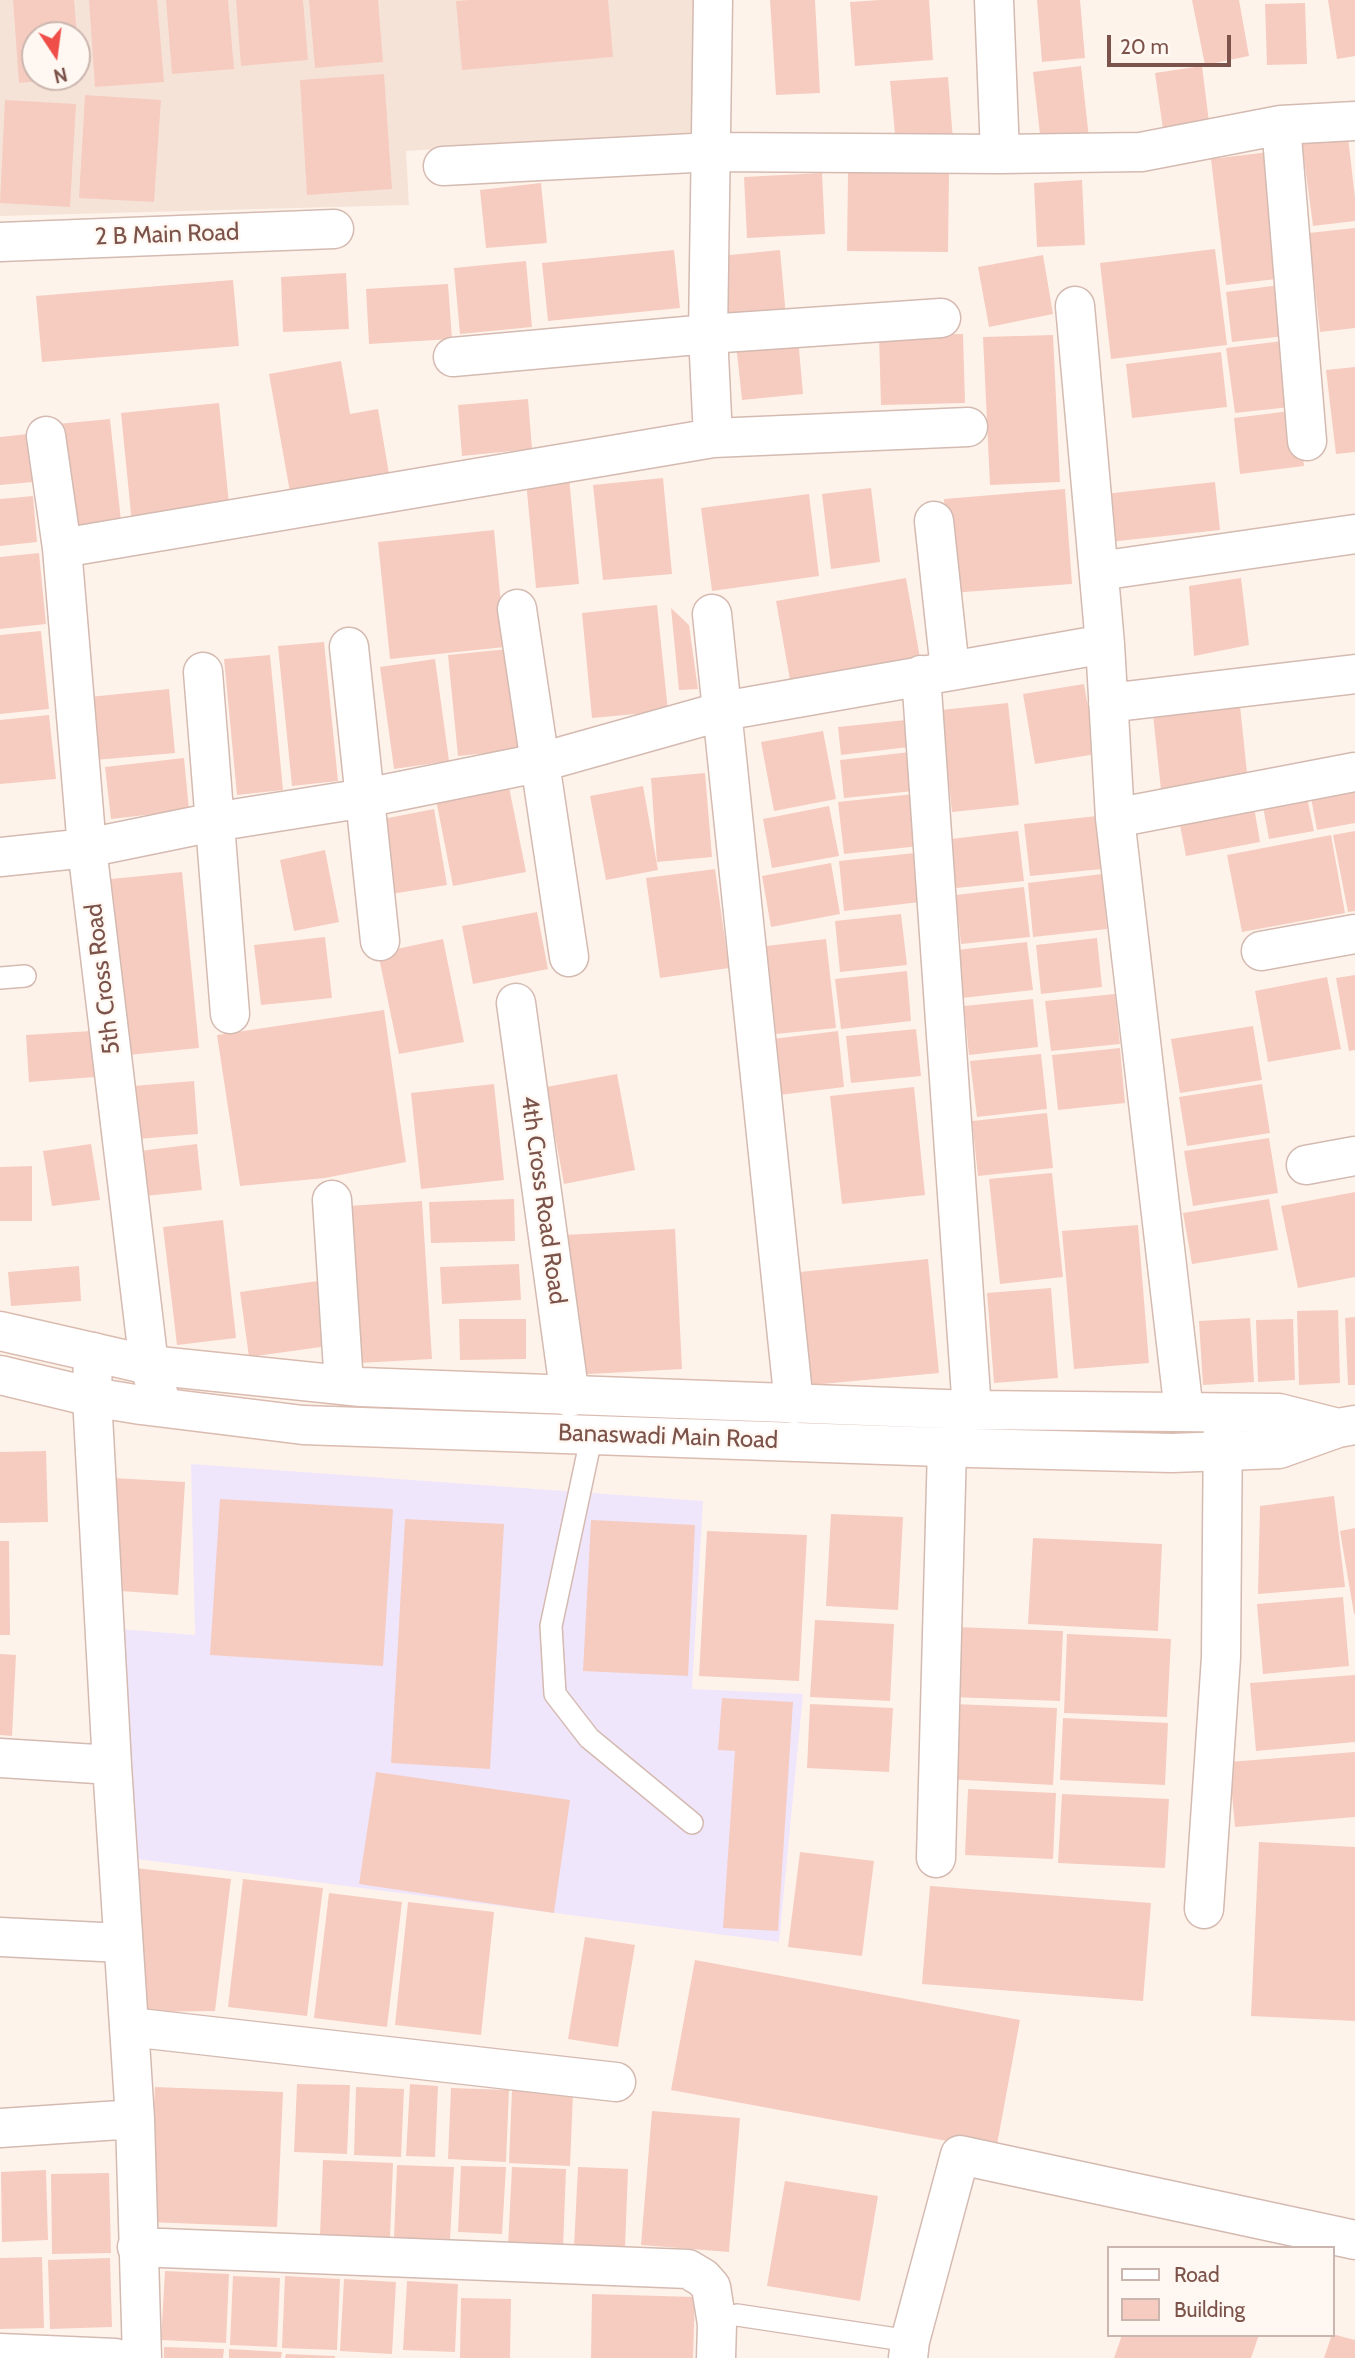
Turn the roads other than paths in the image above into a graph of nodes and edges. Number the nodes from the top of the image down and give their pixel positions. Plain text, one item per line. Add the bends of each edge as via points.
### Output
1 (713, 0) edge
2 (994, 0) edge
3 (1355, 121) edge
4 (1281, 125) junction
5 (712, 152) junction
6 (1000, 154) junction
7 (443, 166) dead end
8 (334, 229) dead end
9 (0, 242) edge
10 (1075, 306) dead end
11 (941, 317) dead end
12 (708, 334) junction
13 (453, 357) dead end
14 (968, 427) dead end
15 (46, 436) dead end
16 (713, 439) junction
17 (1307, 441) dead end
18 (934, 521) dead end
19 (1355, 534) edge
20 (62, 548) junction
21 (1100, 571) junction
22 (517, 609) dead end
23 (712, 614) dead end
24 (1105, 645) junction
25 (349, 648) dead end
26 (203, 672) dead end
27 (936, 673) junction
28 (1355, 674) edge
29 (1108, 703) junction
30 (723, 711) junction
31 (538, 762) junction
32 (1355, 772) edge
33 (365, 798) junction
34 (1115, 818) junction
35 (215, 822) junction
36 (88, 848) junction
37 (0, 857) edge
38 (1355, 934) edge
39 (380, 941) dead end
40 (1261, 951) dead end
41 (569, 957) dead end
42 (25, 976) dead end
43 (0, 978) edge
44 (516, 1003) dead end
45 (230, 1014) dead end
46 (1355, 1156) edge
47 (1306, 1165) dead end
48 (332, 1200) dead end
49 (0, 1331) edge
50 (93, 1352) junction
51 (149, 1366) junction
52 (0, 1375) edge
53 (344, 1385) junction
54 (570, 1396) junction
55 (92, 1397) junction
56 (794, 1404) junction
57 (163, 1408) junction
58 (972, 1410) junction
59 (1184, 1412) junction
60 (1223, 1412) junction
61 (1346, 1427) edge
62 (592, 1434) junction
63 (947, 1447) junction
64 (1222, 1451) junction
65 (0, 1758) edge
66 (112, 1765) junction
67 (692, 1823) dead end
68 (936, 1858) dead end
69 (1203, 1909) dead end
70 (0, 1937) edge
71 (122, 1943) junction
72 (130, 2027) junction
73 (616, 2082) dead end
74 (135, 2119) junction
75 (0, 2127) edge
76 (1355, 2240) edge
77 (137, 2247) junction
78 (737, 2315) dead end
79 (909, 2349) edge
80 (0, 2353) edge
81 (115, 2358) edge
82 (142, 2358) edge
83 (716, 2358) edge

1 - 5 street
2 - 6 street
3 - 4 street
4 - 6 street via 1141,152
4 - 17 street
5 - 6 street
5 - 7 street
5 - 12 street
8 - 9 street, 2 B Main Road
10 - 21 street
11 - 12 street
12 - 13 street
12 - 16 street
14 - 16 street
15 - 20 street, 5th Cross Road
16 - 20 street
18 - 27 street
19 - 21 street
20 - 36 street, 5th Cross Road
21 - 24 street
22 - 31 street
23 - 30 street
24 - 27 street
24 - 29 street
25 - 33 street
26 - 35 street
27 - 30 street
27 - 58 street
28 - 29 street
29 - 34 street
30 - 31 street
30 - 56 street
31 - 33 street
31 - 41 street
32 - 34 street
33 - 35 street
33 - 39 street
34 - 59 street
35 - 36 street
35 - 45 street
36 - 37 street
36 - 51 street, 5th Cross Road
38 - 40 street
42 - 43 lane
44 - 54 street, 4th Cross Road Road
46 - 47 street
48 - 53 street
49 - 50 street, Banaswadi Main Road
50 - 51 street, Banaswadi Main Road
50 - 55 street
51 - 53 street, Banaswadi Main Road
51 - 57 street, 5th Cross Road
52 - 55 street, Banaswadi Main Road
53 - 54 street, Banaswadi Main Road
54 - 56 street, Banaswadi Main Road
55 - 57 street, Banaswadi Main Road
55 - 66 street
56 - 58 street, Banaswadi Main Road
57 - 62 street, Banaswadi Main Road via 303,1425
58 - 59 street, Banaswadi Main Road
59 - 60 street, Banaswadi Main Road
60 - 61 street, Banaswadi Main Road via 1279,1413
60 - 64 street
61 - 64 street, Banaswadi Main Road via 1279,1449
62 - 63 street, Banaswadi Main Road
62 - 67 lane via 551,1626 555,1694 589,1738
63 - 64 street, Banaswadi Main Road
63 - 68 street
64 - 69 street via 1221,1657
65 - 66 street
66 - 71 street
70 - 71 street
71 - 72 street
72 - 73 street
72 - 74 street
74 - 75 street
74 - 77 street
76 - 79 street via 960,2155
77 - 82 street
77 - 83 street via 688,2269 711,2287
78 - 79 lane
80 - 81 street

